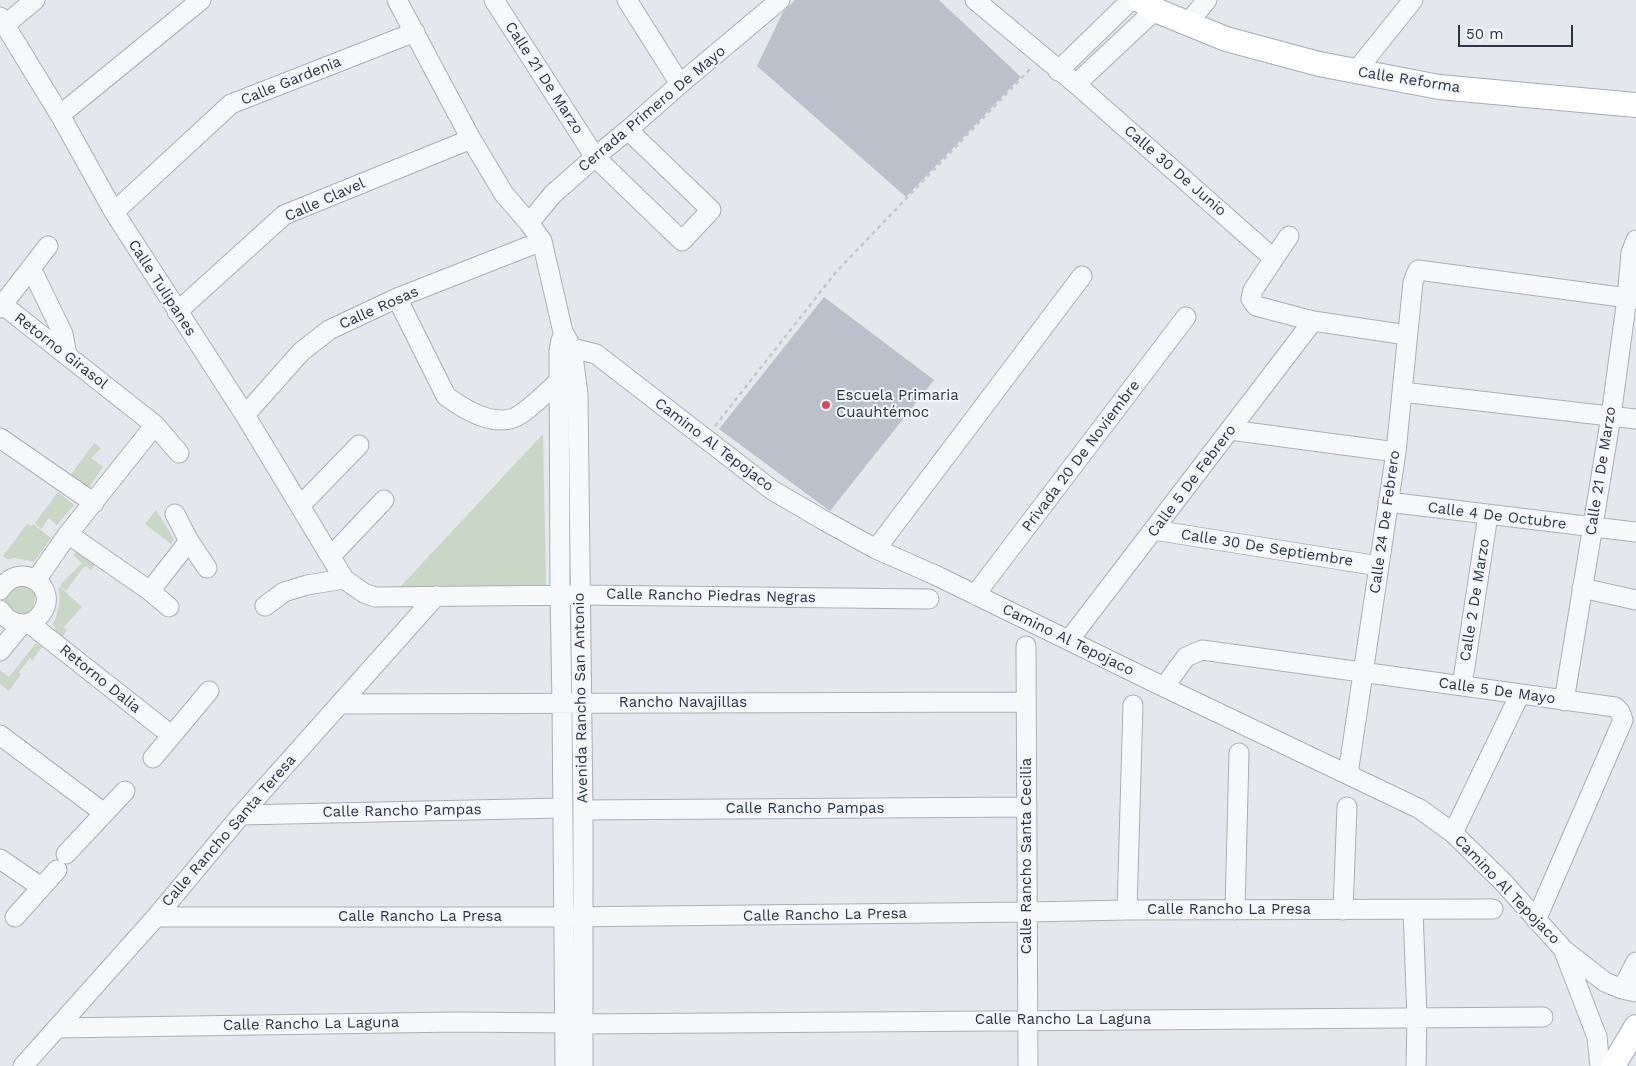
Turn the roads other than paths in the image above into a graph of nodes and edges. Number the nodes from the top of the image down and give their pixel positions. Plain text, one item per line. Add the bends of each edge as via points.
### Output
1 (35, 0) edge
2 (201, 0) edge
3 (397, 0) edge
4 (494, 0) edge
5 (627, 0) edge
6 (780, 0) edge
7 (975, 0) edge
8 (1131, 0) edge
9 (1207, 0) edge
10 (1414, 0) edge
11 (1148, 5) edge
12 (760, 7) edge
13 (2, 21) edge
14 (1187, 24) junction
15 (415, 32) junction
16 (1058, 71) junction
17 (1356, 71) junction
18 (680, 84) junction
19 (1076, 84) junction
20 (1636, 105) edge
21 (60, 115) junction
22 (628, 130) junction
23 (471, 138) junction
24 (595, 156) junction
25 (114, 212) junction
26 (529, 223) junction
27 (1289, 236) dead end
28 (1635, 241) edge
29 (542, 242) junction
30 (48, 246) dead end
31 (1274, 258) junction
32 (31, 268) junction
33 (1082, 276) dead end
34 (397, 298) junction
35 (1632, 299) edge
36 (1, 307) edge
37 (177, 312) junction
38 (1186, 317) dead end
39 (1313, 321) junction
40 (1407, 335) junction
41 (565, 344) junction
42 (67, 354) junction
43 (567, 378) junction
44 (1402, 392) junction
45 (245, 415) junction
46 (1611, 416) junction
47 (1636, 419) edge
48 (155, 425) junction
49 (1230, 430) junction
50 (0, 438) edge
51 (359, 446) dead end
52 (1396, 452) junction
53 (179, 453) dead end
54 (384, 500) dead end
55 (1388, 502) junction
56 (94, 504) junction
57 (300, 506) junction
58 (175, 514) dead end
59 (1488, 514) junction
60 (1592, 528) junction
61 (1154, 530) junction
62 (1636, 532) edge
63 (68, 534) junction
64 (189, 541) junction
65 (876, 549) junction
66 (331, 556) junction
67 (1379, 566) junction
68 (207, 568) dead end
69 (4, 579) edge
70 (344, 579) junction
71 (36, 580) junction
72 (1582, 588) junction
73 (150, 591) junction
74 (560, 595) junction
75 (580, 595) junction
76 (975, 595) junction
77 (436, 596) junction
78 (929, 599) dead end
79 (1636, 600) edge
80 (265, 606) dead end
81 (169, 607) dead end
82 (0, 610) edge
83 (26, 624) junction
84 (1070, 640) junction
85 (1026, 646) dead end
86 (0, 651) edge
87 (1363, 672) junction
88 (1462, 686) junction
89 (1164, 687) junction
90 (209, 691) dead end
91 (1520, 694) junction
92 (1564, 700) junction
93 (1026, 702) junction
94 (562, 703) junction
95 (340, 704) junction
96 (581, 704) junction
97 (1133, 705) dead end
98 (0, 735) edge
99 (171, 735) junction
100 (1239, 753) dead end
101 (153, 758) dead end
102 (1348, 774) junction
103 (125, 791) dead end
104 (1347, 806) dead end
105 (562, 808) junction
106 (1027, 808) junction
107 (583, 810) junction
108 (104, 813) junction
109 (241, 814) junction
110 (1453, 833) junction
111 (66, 854) dead end
112 (0, 859) edge
113 (56, 870) dead end
114 (41, 887) junction
115 (1493, 909) dead end
116 (1127, 910) junction
117 (1236, 910) junction
118 (1343, 910) junction
119 (1413, 910) junction
120 (1028, 912) junction
121 (15, 917) dead end
122 (156, 917) junction
123 (564, 917) junction
124 (582, 917) junction
125 (1536, 920) junction
126 (1564, 950) junction
127 (1636, 962) edge
128 (1629, 990) edge
129 (1543, 1017) dead end
130 (1417, 1018) junction
131 (1028, 1020) junction
132 (573, 1023) junction
133 (57, 1028) junction
134 (1636, 1028) edge
135 (23, 1066) edge
136 (565, 1066) edge
137 (583, 1066) edge
138 (1028, 1066) edge
139 (1416, 1066) edge
140 (1600, 1066) edge
141 (1613, 1066) edge

1 - 13 street
2 - 21 street
3 - 15 street, Avenida Rancho San Antonio
4 - 24 street, Calle 21 De Marzo
5 - 18 street
6 - 12 street, Cerrada Primero De Mayo
7 - 16 street, Calle 30 De Junio
8 - 16 street
9 - 14 street
10 - 17 street
11 - 14 main road, Calle Reforma
11 - 19 street
12 - 18 street, Cerrada Primero De Mayo
13 - 21 street, Calle Tulipanes
14 - 17 main road, Calle Reforma via 1319,64
15 - 23 street, Avenida Rancho San Antonio
15 - 25 street, Calle Gardenia via 231,104
16 - 19 street, Calle 30 De Junio
17 - 20 main road, Calle Reforma via 1438,87
18 - 22 street, Cerrada Primero De Mayo
19 - 31 street, Calle 30 De Junio
21 - 25 street, Calle Tulipanes
22 - 24 street, Cerrada Primero De Mayo
22 - 24 street, Calle 21 De Marzo via 711,210 682,241
23 - 26 street, Avenida Rancho San Antonio via 504,194
23 - 37 street, Calle Clavel via 284,216
24 - 26 street, Cerrada Primero De Mayo via 553,194
25 - 37 street, Calle Tulipanes
26 - 29 street, Avenida Rancho San Antonio
27 - 31 street
28 - 35 street, Calle 21 De Marzo via 1631,253
29 - 34 street, Calle Rosas
29 - 41 street, Avenida Rancho San Antonio
30 - 32 street, Retorno Girasol
31 - 39 street via 1251,299 1256,306
32 - 36 street, Retorno Girasol
32 - 42 street via 63,334
33 - 65 street
34 - 43 street via 446,396 458,405 493,420 504,420 520,415
34 - 45 street, Calle Rosas via 329,330 301,352
35 - 40 street, Calle 24 De Febrero via 1418,270 1413,282
35 - 46 street, Calle 21 De Marzo
36 - 42 street, Retorno Girasol
37 - 45 street, Calle Tulipanes
38 - 76 street, Privada 20 De Noviembre
39 - 40 street
39 - 49 street, Calle 5 De Febrero
40 - 44 street, Calle 24 De Febrero
41 - 43 street, Avenida Rancho San Antonio
41 - 65 street, Camino Al Tepojaco via 596,354 772,490
42 - 48 street, Retorno Girasol
43 - 74 street, Avenida Rancho San Antonio
43 - 75 street, Avenida Rancho San Antonio via 578,394
44 - 46 street
44 - 52 street, Calle 24 De Febrero
45 - 57 street, Calle Tulipanes
46 - 47 street
46 - 60 street, Calle 21 De Marzo
48 - 53 street, Retorno Girasol
48 - 56 street
49 - 52 street
49 - 61 street, Calle 5 De Febrero
50 - 56 street
51 - 57 street
52 - 55 street, Calle 24 De Febrero
54 - 66 street
55 - 59 street, Calle 4 De Octubre
55 - 67 street, Calle 24 De Febrero
56 - 63 street
57 - 66 street, Calle Tulipanes
58 - 64 street
59 - 60 street, Calle 4 De Octubre
59 - 88 street, Calle 2 De Marzo
60 - 62 street, Calle 4 De Octubre
60 - 72 street, Calle 21 De Marzo
61 - 67 street, Calle 30 De Septiembre
61 - 84 street, Calle 5 De Febrero
63 - 71 street
63 - 73 street
64 - 68 street
64 - 73 street
65 - 76 street, Camino Al Tepojaco
66 - 70 street, Calle Rancho Piedras Negras
67 - 87 street, Calle 24 De Febrero
69 - 71 street via 24,576
70 - 77 street, Calle Rancho Piedras Negras via 375,597
70 - 80 street via 284,592
71 - 83 street via 46,594 46,603 37,619
72 - 79 street
72 - 92 street, Calle 21 De Marzo
73 - 81 street
74 - 75 street, Calle Rancho Piedras Negras
74 - 77 street, Calle Rancho Piedras Negras
74 - 94 street, Avenida Rancho San Antonio
75 - 78 street, Calle Rancho Piedras Negras
75 - 96 street, Avenida Rancho San Antonio
76 - 84 street, Camino Al Tepojaco
77 - 95 street, Calle Rancho Santa Teresa
82 - 83 street, Retorno Dalia via 13,622
83 - 86 street
83 - 99 street, Retorno Dalia
84 - 89 street, Camino Al Tepojaco
85 - 93 street, Calle Rancho Santa Cecilia
87 - 88 street, Calle 5 De Mayo
87 - 89 street, Calle 5 De Mayo via 1202,650 1186,657
87 - 102 street, Calle 24 De Febrero
88 - 91 street, Calle 5 De Mayo
89 - 102 street, Camino Al Tepojaco
90 - 99 street
91 - 92 street, Calle 5 De Mayo
91 - 110 street
92 - 125 street, Calle 5 De Mayo via 1615,707 1622,720
93 - 96 street, Rancho Navajillas
93 - 106 street, Calle Rancho Santa Cecilia
94 - 95 street, Rancho Navajillas
94 - 96 street, Rancho Navajillas
94 - 105 street, Avenida Rancho San Antonio
95 - 109 street, Calle Rancho Santa Teresa
96 - 107 street, Avenida Rancho San Antonio
97 - 116 street
98 - 108 street
99 - 101 street
100 - 117 street
102 - 110 street, Camino Al Tepojaco via 1420,809
103 - 108 street
104 - 118 street
105 - 109 street, Calle Rancho Pampas
105 - 123 street, Avenida Rancho San Antonio
106 - 107 street, Calle Rancho Pampas
106 - 120 street, Calle Rancho Santa Cecilia
107 - 124 street, Avenida Rancho San Antonio
108 - 111 street
109 - 122 street, Calle Rancho Santa Teresa
110 - 125 street, Camino Al Tepojaco
112 - 114 street
113 - 114 street
114 - 121 street
115 - 119 street, Calle Rancho La Presa
116 - 117 street, Calle Rancho La Presa
116 - 120 street, Calle Rancho La Presa
117 - 118 street, Calle Rancho La Presa
118 - 119 street, Calle Rancho La Presa
119 - 130 street
120 - 124 street, Calle Rancho La Presa
120 - 131 street, Calle Rancho Santa Cecilia
122 - 123 street, Calle Rancho La Presa
122 - 133 street, Calle Rancho Santa Teresa
123 - 124 street, Calle Rancho La Presa
123 - 132 street, Avenida Rancho San Antonio
124 - 132 street, Avenida Rancho San Antonio
125 - 126 street, Camino Al Tepojaco
126 - 128 street, Camino Al Tepojaco via 1604,982
126 - 140 street, Camino Al Tepojaco via 1597,1037
127 - 128 street
129 - 130 street, Calle Rancho La Laguna
130 - 131 street, Calle Rancho La Laguna
130 - 139 street
131 - 132 street, Calle Rancho La Laguna
131 - 138 street, Calle Rancho Santa Cecilia
132 - 133 street, Calle Rancho La Laguna
132 - 136 street, Avenida Rancho San Antonio
132 - 137 street, Avenida Rancho San Antonio
133 - 135 street, Calle Rancho Santa Teresa
134 - 141 main road

